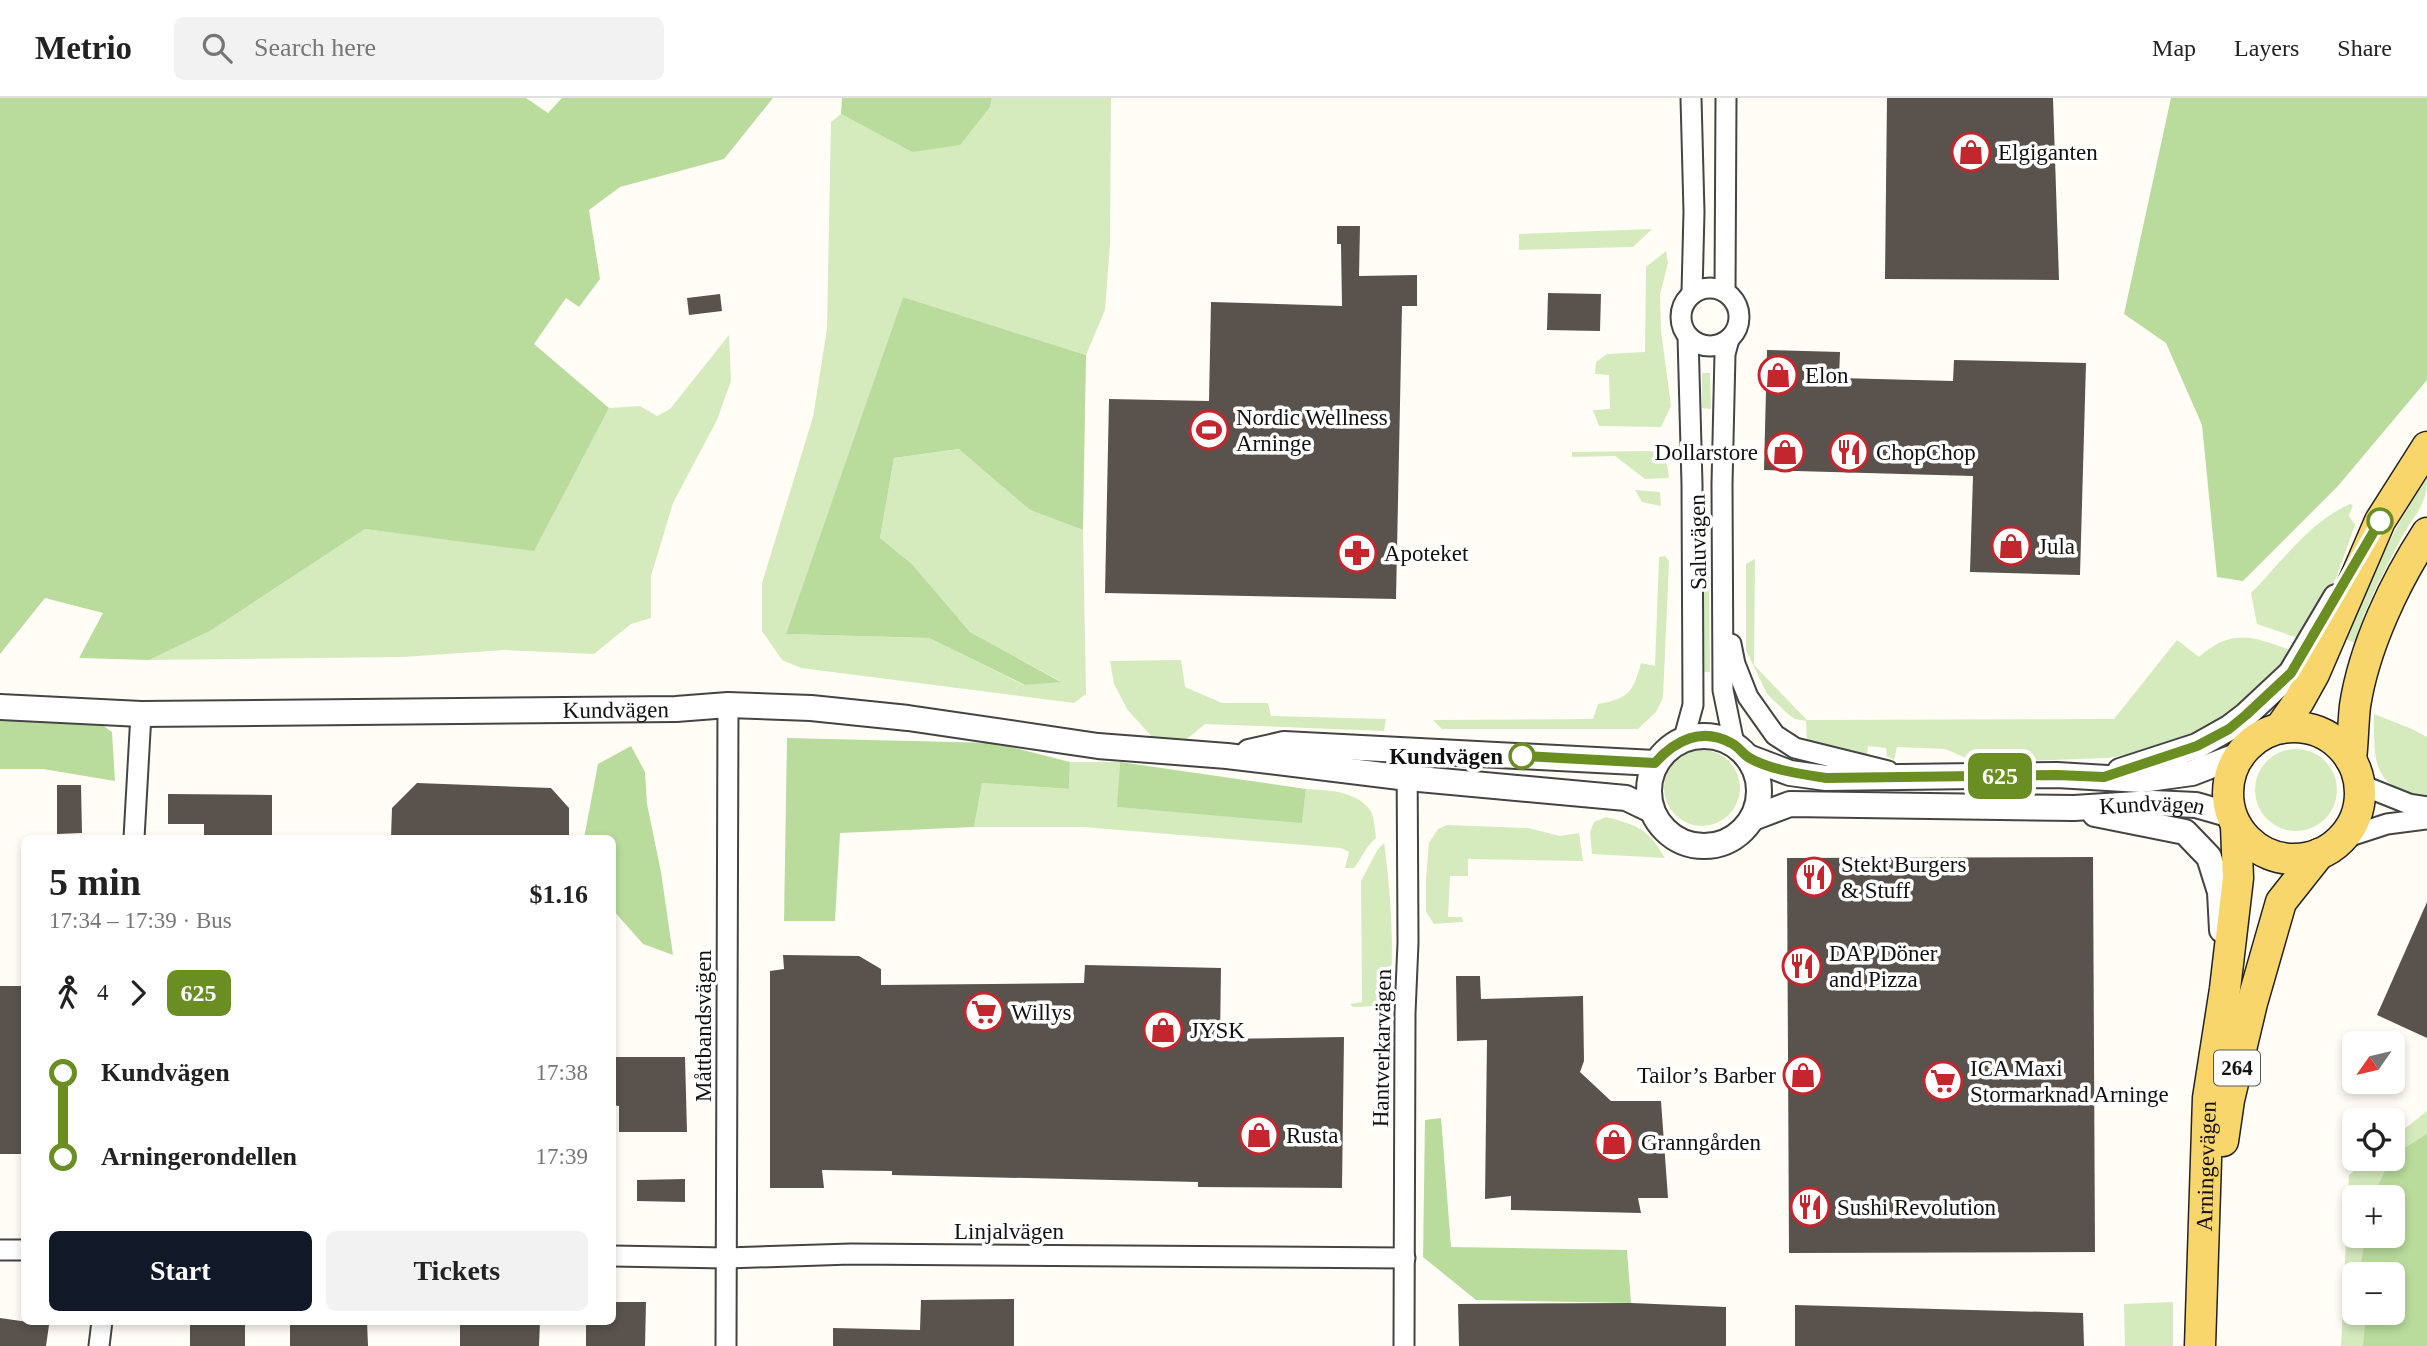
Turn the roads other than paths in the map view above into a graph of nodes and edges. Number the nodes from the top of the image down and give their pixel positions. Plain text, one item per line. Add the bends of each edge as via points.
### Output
1 (1692, 98) edge
2 (1726, 98) edge
3 (1725, 292) junction
4 (1692, 293) junction
5 (1688, 337) junction
6 (1729, 339) junction
7 (2427, 447) edge
8 (2380, 520) junction
9 (2427, 533) edge
10 (1723, 604) junction
11 (728, 705) junction
12 (0, 707) edge
13 (141, 714) junction
14 (2280, 728) junction
15 (1684, 738) junction
16 (1407, 750) junction
17 (1741, 750) junction
18 (2239, 755) junction
19 (1227, 756) junction
20 (1655, 763) junction
21 (2355, 772) junction
22 (1913, 777) junction
23 (2104, 777) junction
24 (1408, 778) junction
25 (2427, 807) edge
26 (2074, 808) junction
27 (1651, 810) junction
28 (1753, 818) junction
29 (2427, 819) edge
30 (2234, 821) junction
31 (134, 835) edge
32 (2330, 847) junction
33 (2225, 989) junction
34 (0, 1250) edge
35 (21, 1250) edge
36 (616, 1256) edge
37 (727, 1258) junction
38 (1405, 1258) junction
39 (2201, 1298) junction
40 (102, 1325) edge
41 (99, 1346) edge
42 (726, 1346) edge
43 (1404, 1346) edge
44 (2200, 1346) edge

1 - 4 street, Saluvägen
2 - 3 street, Saluvägen
3 - 4 street via 1709,288
3 - 6 street, Saluvägen via 1736,303 1739,318
4 - 5 street, Saluvägen via 1680,319
5 - 6 street via 1703,346
5 - 15 street, Saluvägen via 1693,705
6 - 10 street, Saluvägen via 1722,484
7 - 8 main road
8 - 14 main road via 2314,674
8 - 23 street, Kundvägen via 2291,673 2261,702 2229,729 2197,746
9 - 21 main road, 264 via 2369,649 2355,706
10 - 17 street, Saluvägen via 1723,690
10 - 22 street, Kundvägen via 1735,664 1748,697 1775,735 1794,748
11 - 13 street, Kundvägen
11 - 19 street, Kundvägen via 908,718 1098,746
11 - 37 street, Måttbandsvägen
12 - 13 street, Kundvägen
13 - 31 street
14 - 18 main road via 2257,737
14 - 21 main road via 2321,732 2338,744
15 - 17 street via 1716,736
15 - 20 street
16 - 19 street, Kundvägen via 1284,744
16 - 20 street, Kundvägen
16 - 24 street, Hantverkarvägen
17 - 22 street, Kundvägen via 1790,773 1826,778
17 - 28 street via 1760,788
18 - 23 street, Kundvägen via 2192,773 2141,780
18 - 30 main road, 264 via 2227,795
19 - 24 street, Kundvägen
20 - 27 street via 1649,784
21 - 25 street via 2409,804
21 - 32 main road, 264 via 2360,799 2356,814
22 - 23 street, Kundvägen
24 - 27 street, Kundvägen via 1626,798
24 - 38 street, Hantverkarvägen
26 - 28 street, Kundvägen via 1790,804
26 - 30 street, Kundvägen via 2196,805
26 - 33 street, Kundvägen via 2185,832 2209,857 2220,892
27 - 28 street via 1661,827 1694,846 1724,843 1741,833
29 - 32 street via 2388,824
30 - 32 main road via 2252,844 2272,856 2296,859
30 - 33 main road, Arningevägen / 264 via 2238,878
32 - 39 main road, Arningevägen / 264 via 2281,902 2252,1003 2229,1100
33 - 39 main road, Arningevägen / 264 via 2208,1098
34 - 35 street
36 - 37 street, Linjalvägen
37 - 38 street, Linjalvägen via 851,1254
37 - 42 street, Måttbandsvägen
38 - 43 street, Hantverkarvägen
39 - 44 main road, Arningevägen / 264
40 - 41 street

